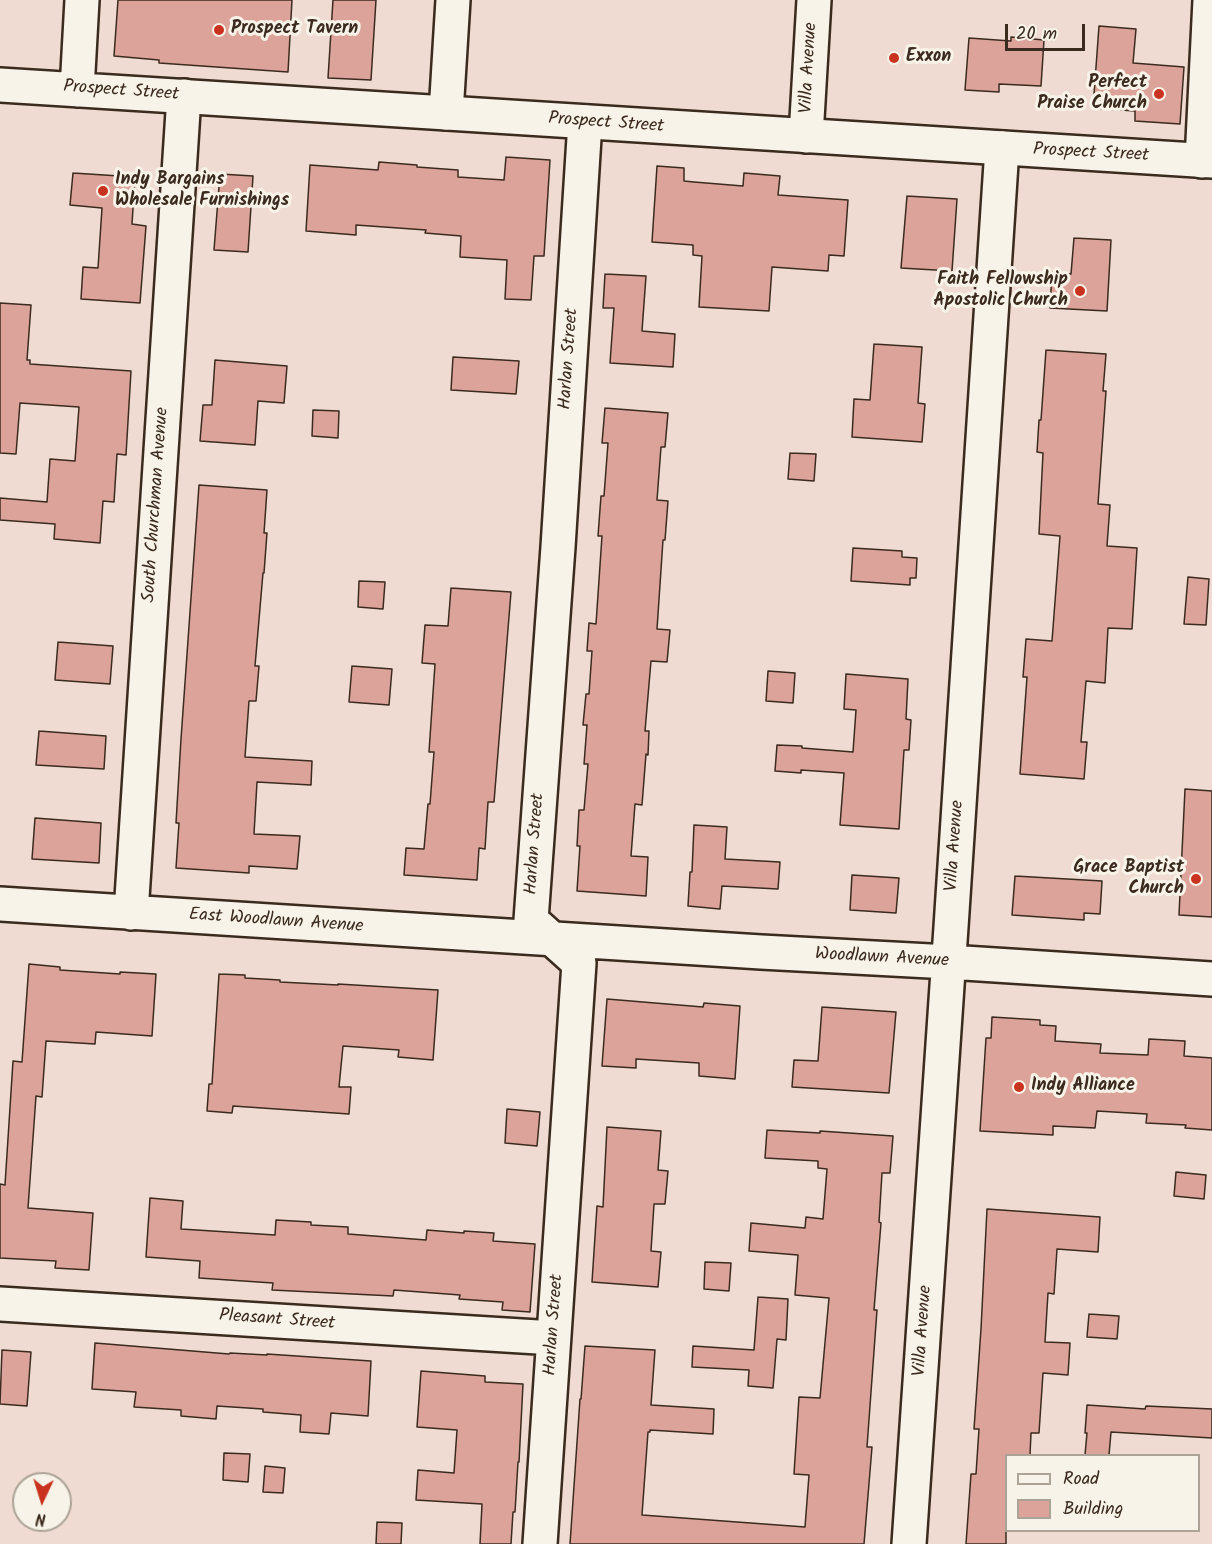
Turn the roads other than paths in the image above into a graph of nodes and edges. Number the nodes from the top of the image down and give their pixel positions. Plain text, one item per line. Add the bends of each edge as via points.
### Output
1 (82, 0) edge
2 (453, 0) edge
3 (814, 0) edge
4 (1210, 0) edge
5 (0, 85) edge
6 (77, 90) junction
7 (184, 96) junction
8 (446, 113) junction
9 (585, 122) junction
10 (806, 136) junction
11 (1002, 148) junction
12 (1207, 161) edge
13 (0, 904) edge
14 (131, 913) junction
15 (551, 939) junction
16 (949, 962) junction
17 (1212, 979) edge
18 (0, 1304) edge
19 (554, 1335) junction
20 (540, 1544) edge
21 (909, 1544) edge

1 - 6 street
2 - 8 street
3 - 10 street, Villa Avenue
4 - 12 street
5 - 6 street, Prospect Street
6 - 7 street, Prospect Street
7 - 8 street, Prospect Street
7 - 14 street, South Churchman Avenue
8 - 9 street, Prospect Street
9 - 10 street, Prospect Street
9 - 15 street, Harlan Street via 531,920
10 - 11 street, Prospect Street
11 - 12 street, Prospect Street
11 - 16 street, Villa Avenue
13 - 14 street, East Woodlawn Avenue
14 - 15 street, East Woodlawn Avenue
15 - 16 street, Woodlawn Avenue
15 - 19 street, Harlan Street via 579,963
16 - 17 street, Woodlawn Avenue
16 - 21 street, Villa Avenue
18 - 19 street, Pleasant Street
19 - 20 street, Harlan Street

